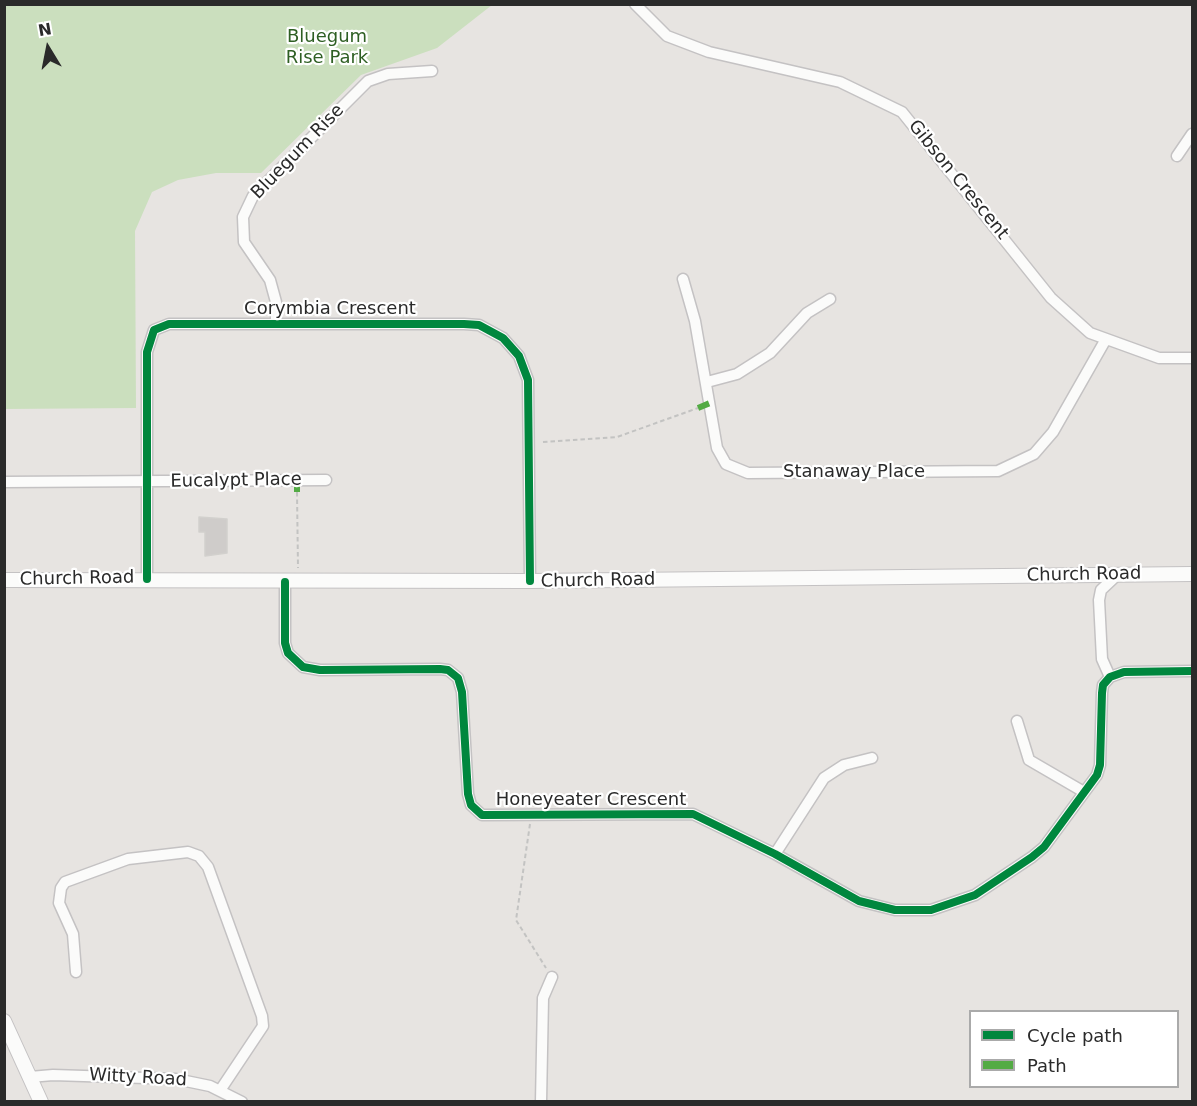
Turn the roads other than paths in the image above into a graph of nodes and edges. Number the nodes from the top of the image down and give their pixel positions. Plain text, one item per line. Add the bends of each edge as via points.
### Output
1 (635, 4) edge
2 (432, 71) dead end
3 (1192, 134) edge
4 (1176, 156) dead end
5 (683, 279) dead end
6 (830, 299) dead end
7 (276, 323) junction
8 (1106, 339) junction
9 (1192, 358) edge
10 (706, 382) junction
11 (326, 480) dead end
12 (147, 481) junction
13 (4, 482) edge
14 (1192, 574) edge
15 (1117, 575) junction
16 (147, 579) junction
17 (4, 580) edge
18 (530, 581) junction
19 (285, 582) junction
20 (1192, 671) edge
21 (1110, 677) junction
22 (1017, 721) dead end
23 (872, 758) dead end
24 (1084, 792) junction
25 (775, 854) junction
26 (76, 972) dead end
27 (552, 977) road end
28 (4, 1021) edge
29 (30, 1077) junction
30 (221, 1089) junction
31 (41, 1101) edge
32 (242, 1101) edge
33 (541, 1101) edge

1 - 8 street, Gibson Crescent via 667,36 708,52 840,81 902,112 1051,298 1090,333
2 - 7 street, Bluegum Rise via 388,74 368,81 246,207 244,242 270,280
3 - 4 street
5 - 10 street, Stanaway Place
6 - 10 street via 807,313 770,352 729,378
7 - 12 street, Corymbia Crescent via 169,324 154,330 147,343
7 - 18 street, Corymbia Crescent via 464,324 490,330 513,346 528,380
8 - 9 street, Gibson Crescent via 1159,358
8 - 10 street, Stanaway Place via 1053,432 1034,454 998,471 748,473 726,464 717,448
11 - 12 street, Eucalypt Place
12 - 13 street, Eucalypt Place
12 - 16 street, Corymbia Crescent
14 - 15 main road, Church Road
15 - 18 main road, Church Road
15 - 21 street via 1101,590 1098,600 1102,659
16 - 17 main road, Church Road
16 - 19 main road, Church Road
18 - 19 main road, Church Road
19 - 25 street, Honeyeater Crescent via 285,643 288,653 303,667 440,669 453,673 461,684 468,794 471,805 482,815 693,814
20 - 21 street via 1124,672
21 - 24 street, Honeyeater Crescent via 1103,685 1100,765
22 - 24 street via 1029,760
23 - 25 street via 844,765 824,778
24 - 25 street, Honeyeater Crescent via 1044,847 1032,857 975,895 931,910 895,910 859,901
26 - 30 street via 73,934 59,903 60,888 65,882 128,859 188,852 199,856 208,867 263,1026
27 - 33 street via 543,998
28 - 29 main road
29 - 30 street, Witty Road via 176,1079
29 - 31 main road
30 - 32 street, Witty Road

